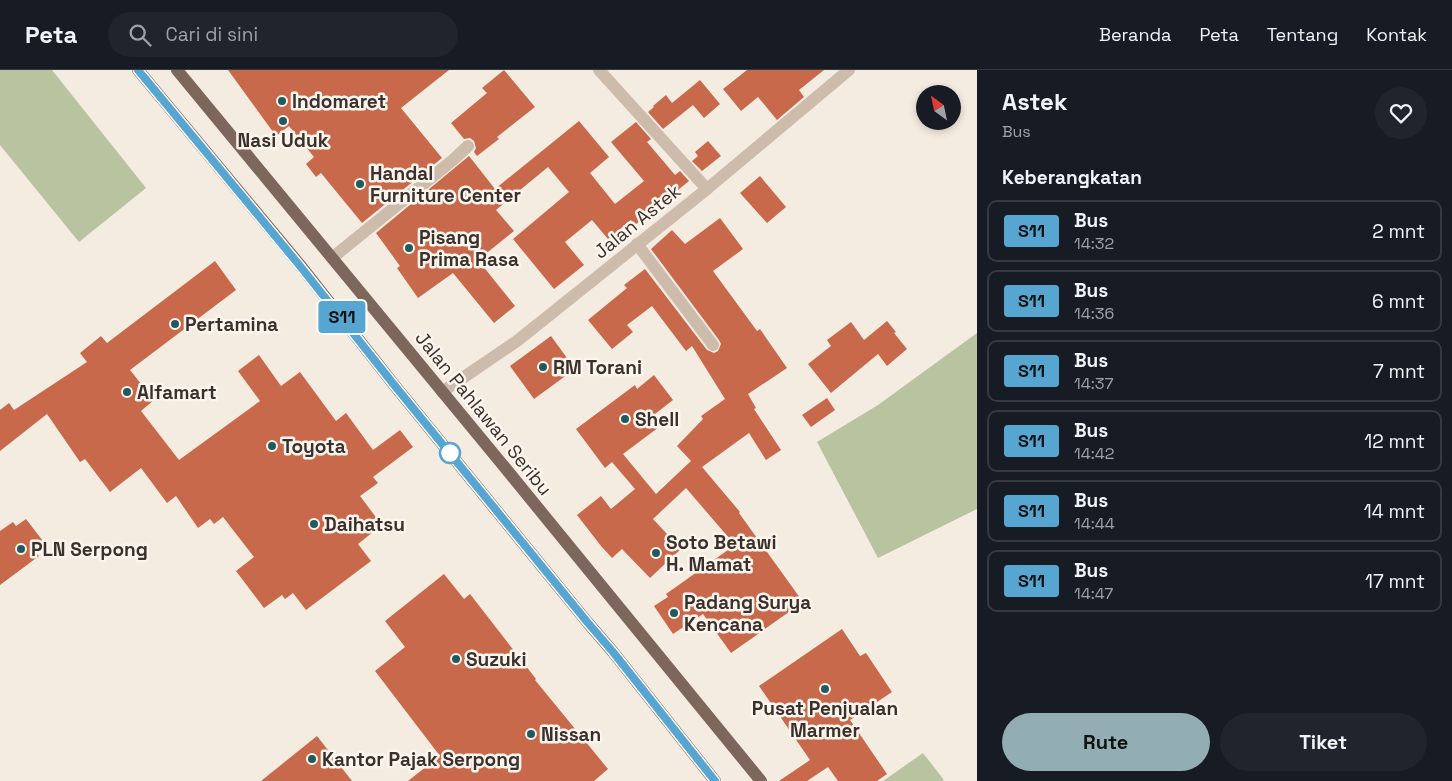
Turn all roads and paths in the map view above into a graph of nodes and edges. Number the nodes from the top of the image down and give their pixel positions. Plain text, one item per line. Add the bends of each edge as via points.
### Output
1 (138, 70) edge
2 (177, 70) edge
3 (599, 70) edge
4 (849, 70) edge
5 (468, 146) dead end
6 (707, 189) junction
7 (637, 244) junction
8 (332, 258) junction
9 (713, 345) dead end
10 (442, 392) junction
11 (715, 781) edge
12 (761, 781) edge

1 - 11 main road
2 - 8 main road, Jalan Pahlawan Seribu
3 - 6 street
4 - 6 street, Jalan Astek
5 - 8 street
6 - 7 street, Jalan Astek
7 - 9 street
7 - 10 street, Jalan Astek via 517,341
8 - 10 main road, Jalan Pahlawan Seribu
10 - 12 main road, Jalan Pahlawan Seribu

